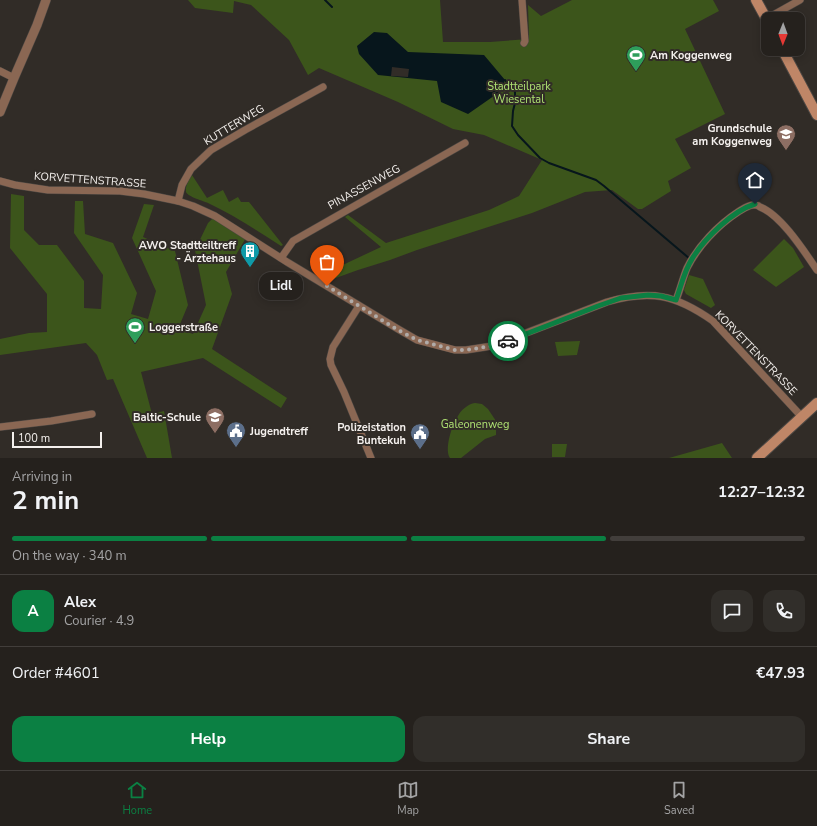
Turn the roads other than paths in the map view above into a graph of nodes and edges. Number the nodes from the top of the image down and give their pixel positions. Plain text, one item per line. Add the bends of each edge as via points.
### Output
1 (46, 0) edge
2 (522, 0) edge
3 (756, 0) edge
4 (800, 0) edge
5 (763, 12) edge
6 (780, 12) edge
7 (524, 43) dead end
8 (786, 56) edge
9 (0, 71) edge
10 (14, 78) junction
11 (323, 88) dead end
12 (0, 112) edge
13 (817, 114) edge
14 (465, 143) dead end
15 (0, 181) edge
16 (178, 201) junction
17 (281, 258) junction
18 (817, 270) edge
19 (676, 300) junction
20 (359, 306) junction
21 (817, 402) edge
22 (92, 414) dead end
23 (802, 417) junction
24 (0, 427) edge
25 (371, 458) edge
26 (756, 458) edge

1 - 10 street
2 - 7 street
3 - 5 main road
4 - 6 street
8 - 13 main road
9 - 10 street
10 - 12 street
11 - 16 street, KUTTERWEG via 211,150 191,169 182,185
14 - 17 street, PINASSENWEG via 293,241
15 - 16 street, KORVETTENSTRASSE via 48,190 120,191
16 - 17 street, KORVETTENSTRASSE via 215,216
17 - 20 street, KORVETTENSTRASSE
18 - 19 street via 785,226 767,209 755,204 729,218 707,240 692,259
19 - 20 street, KORVETTENSTRASSE via 648,295 621,298 492,346 466,350 455,350 417,340
19 - 23 street, KORVETTENSTRASSE via 698,310 713,321
20 - 25 street via 333,347 330,359
21 - 23 main road
22 - 24 street
23 - 26 main road

